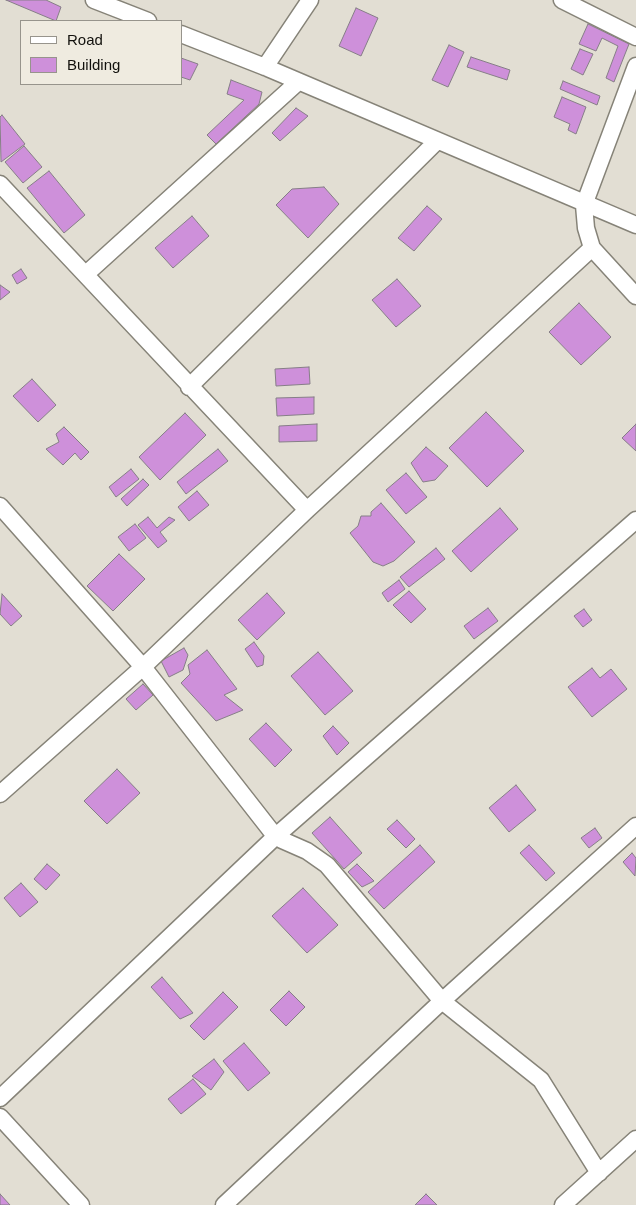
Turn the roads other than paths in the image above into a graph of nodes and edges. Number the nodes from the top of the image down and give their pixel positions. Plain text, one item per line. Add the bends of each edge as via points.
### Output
1 (94, 0) edge
2 (310, 0) edge
3 (564, 0) edge
4 (145, 20) edge
5 (182, 34) edge
6 (636, 37) edge
7 (636, 66) edge
8 (265, 67) junction
9 (298, 82) junction
10 (437, 142) junction
11 (0, 184) edge
12 (584, 205) junction
13 (636, 225) edge
14 (592, 248) junction
15 (86, 274) junction
16 (636, 296) edge
17 (189, 387) junction
18 (0, 506) edge
19 (307, 510) junction
20 (636, 520) edge
21 (143, 668) junction
22 (0, 794) edge
23 (636, 826) edge
24 (276, 836) junction
25 (442, 1001) junction
26 (0, 1098) edge
27 (0, 1117) edge
28 (636, 1139) edge
29 (599, 1173) junction
30 (81, 1205) edge
31 (224, 1205) edge
32 (563, 1205) edge

1 - 4 street
2 - 8 street
3 - 6 street
5 - 8 street
7 - 12 street
8 - 9 street
9 - 10 street
9 - 15 street
10 - 12 street
10 - 17 street
11 - 15 street
12 - 13 street
12 - 14 street
14 - 16 street
14 - 19 street
15 - 17 street
17 - 19 street
18 - 21 street
19 - 21 street
20 - 24 street
21 - 22 street
21 - 24 street
23 - 25 street
24 - 25 street via 327,865
24 - 26 street
25 - 29 street via 541,1080
25 - 31 street
27 - 30 street
28 - 29 street
29 - 32 street

